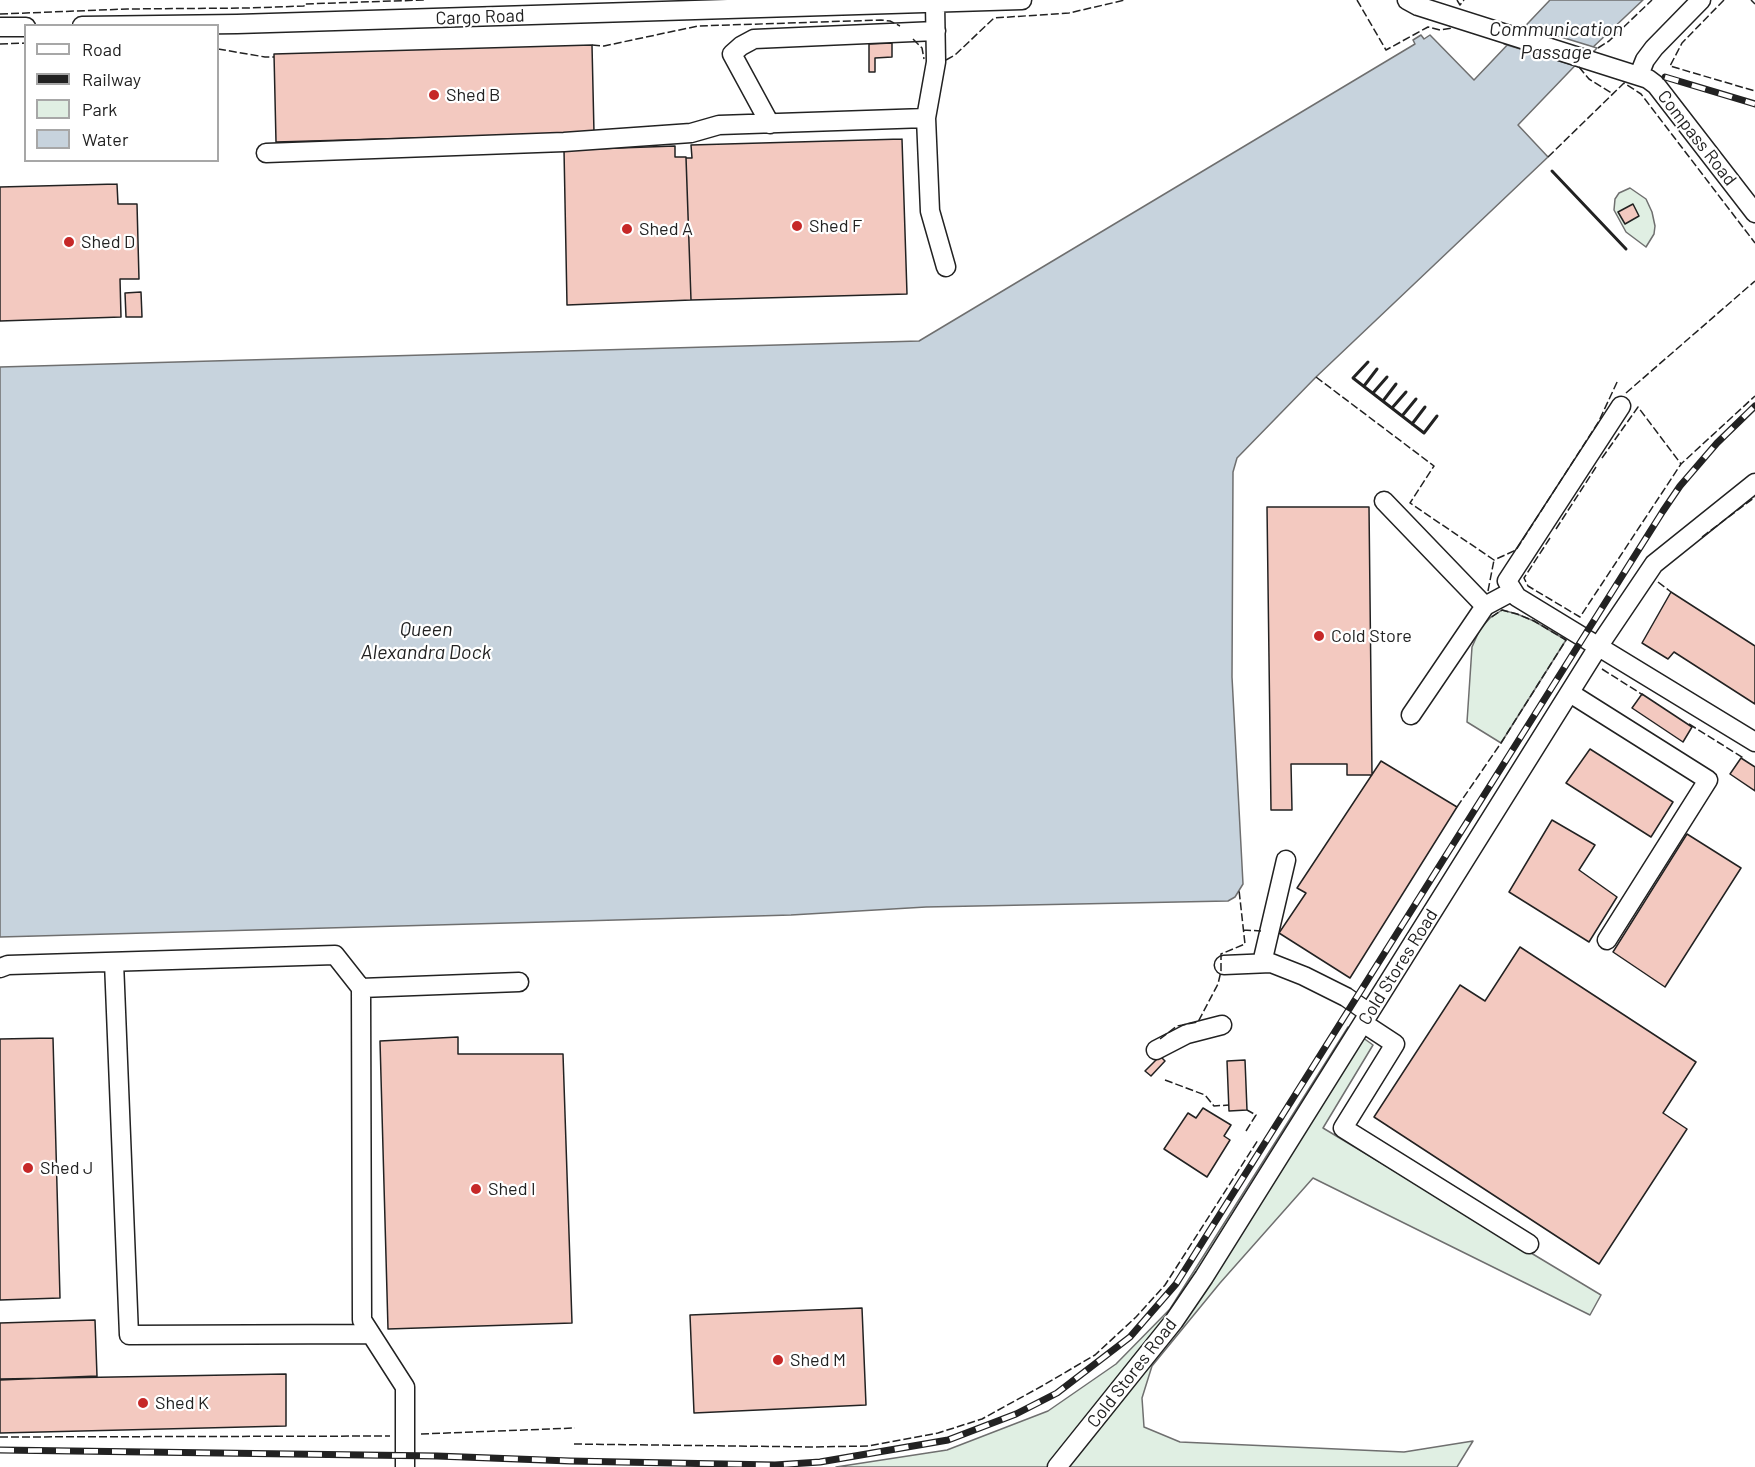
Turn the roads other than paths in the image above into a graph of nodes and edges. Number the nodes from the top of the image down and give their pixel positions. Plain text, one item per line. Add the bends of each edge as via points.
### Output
1 (1022, 0) edge
2 (1407, 0) edge
3 (1701, 0) edge
4 (935, 3) junction
5 (219, 24) edge
6 (0, 27) edge
7 (24, 27) edge
8 (936, 31) junction
9 (1639, 75) junction
10 (926, 118) junction
11 (770, 124) junction
12 (266, 153) dead end
13 (1755, 213) edge
14 (946, 267) dead end
15 (1621, 406) dead end
16 (1755, 483) edge
17 (1384, 501) dead end
18 (1514, 591) junction
19 (1485, 606) junction
20 (1598, 647) junction
21 (1570, 693) junction
22 (1411, 716) dead end
23 (1755, 742) edge
24 (1286, 860) dead end
25 (1607, 940) dead end
26 (114, 962) junction
27 (1262, 963) junction
28 (1224, 965) dead end
29 (0, 968) edge
30 (519, 982) dead end
31 (361, 988) junction
32 (1366, 1018) junction
33 (1222, 1025) dead end
34 (1156, 1050) dead end
35 (1529, 1244) dead end
36 (371, 1334) junction
37 (405, 1467) edge
38 (1057, 1467) edge

1 - 4 street, Cargo Road
2 - 9 street, Compass Road
3 - 9 street via 1654,48
4 - 5 street, Cargo Road
4 - 8 street
6 - 7 street
8 - 10 street via 936,62
8 - 11 street via 754,39 732,54
9 - 13 street, Compass Road via 1656,85
10 - 11 street
10 - 14 street via 930,211
11 - 12 street via 719,125 690,133 564,142
15 - 18 street via 1507,581
16 - 20 street, Cold Stores Road via 1654,564
17 - 19 street
18 - 19 street
18 - 20 street
19 - 22 street
20 - 21 street, Cold Stores Road
20 - 23 street
21 - 25 street via 1708,780
21 - 32 street, Cold Stores Road
24 - 27 street
26 - 29 street
26 - 31 street via 335,955
26 - 36 street via 129,1335
27 - 28 street
27 - 32 street via 1304,976 1347,997
30 - 31 street
31 - 36 street via 362,1320
32 - 35 street via 1395,1044 1343,1128
32 - 38 street, Cold Stores Road via 1174,1321
33 - 34 street via 1186,1034
36 - 37 street via 405,1387

